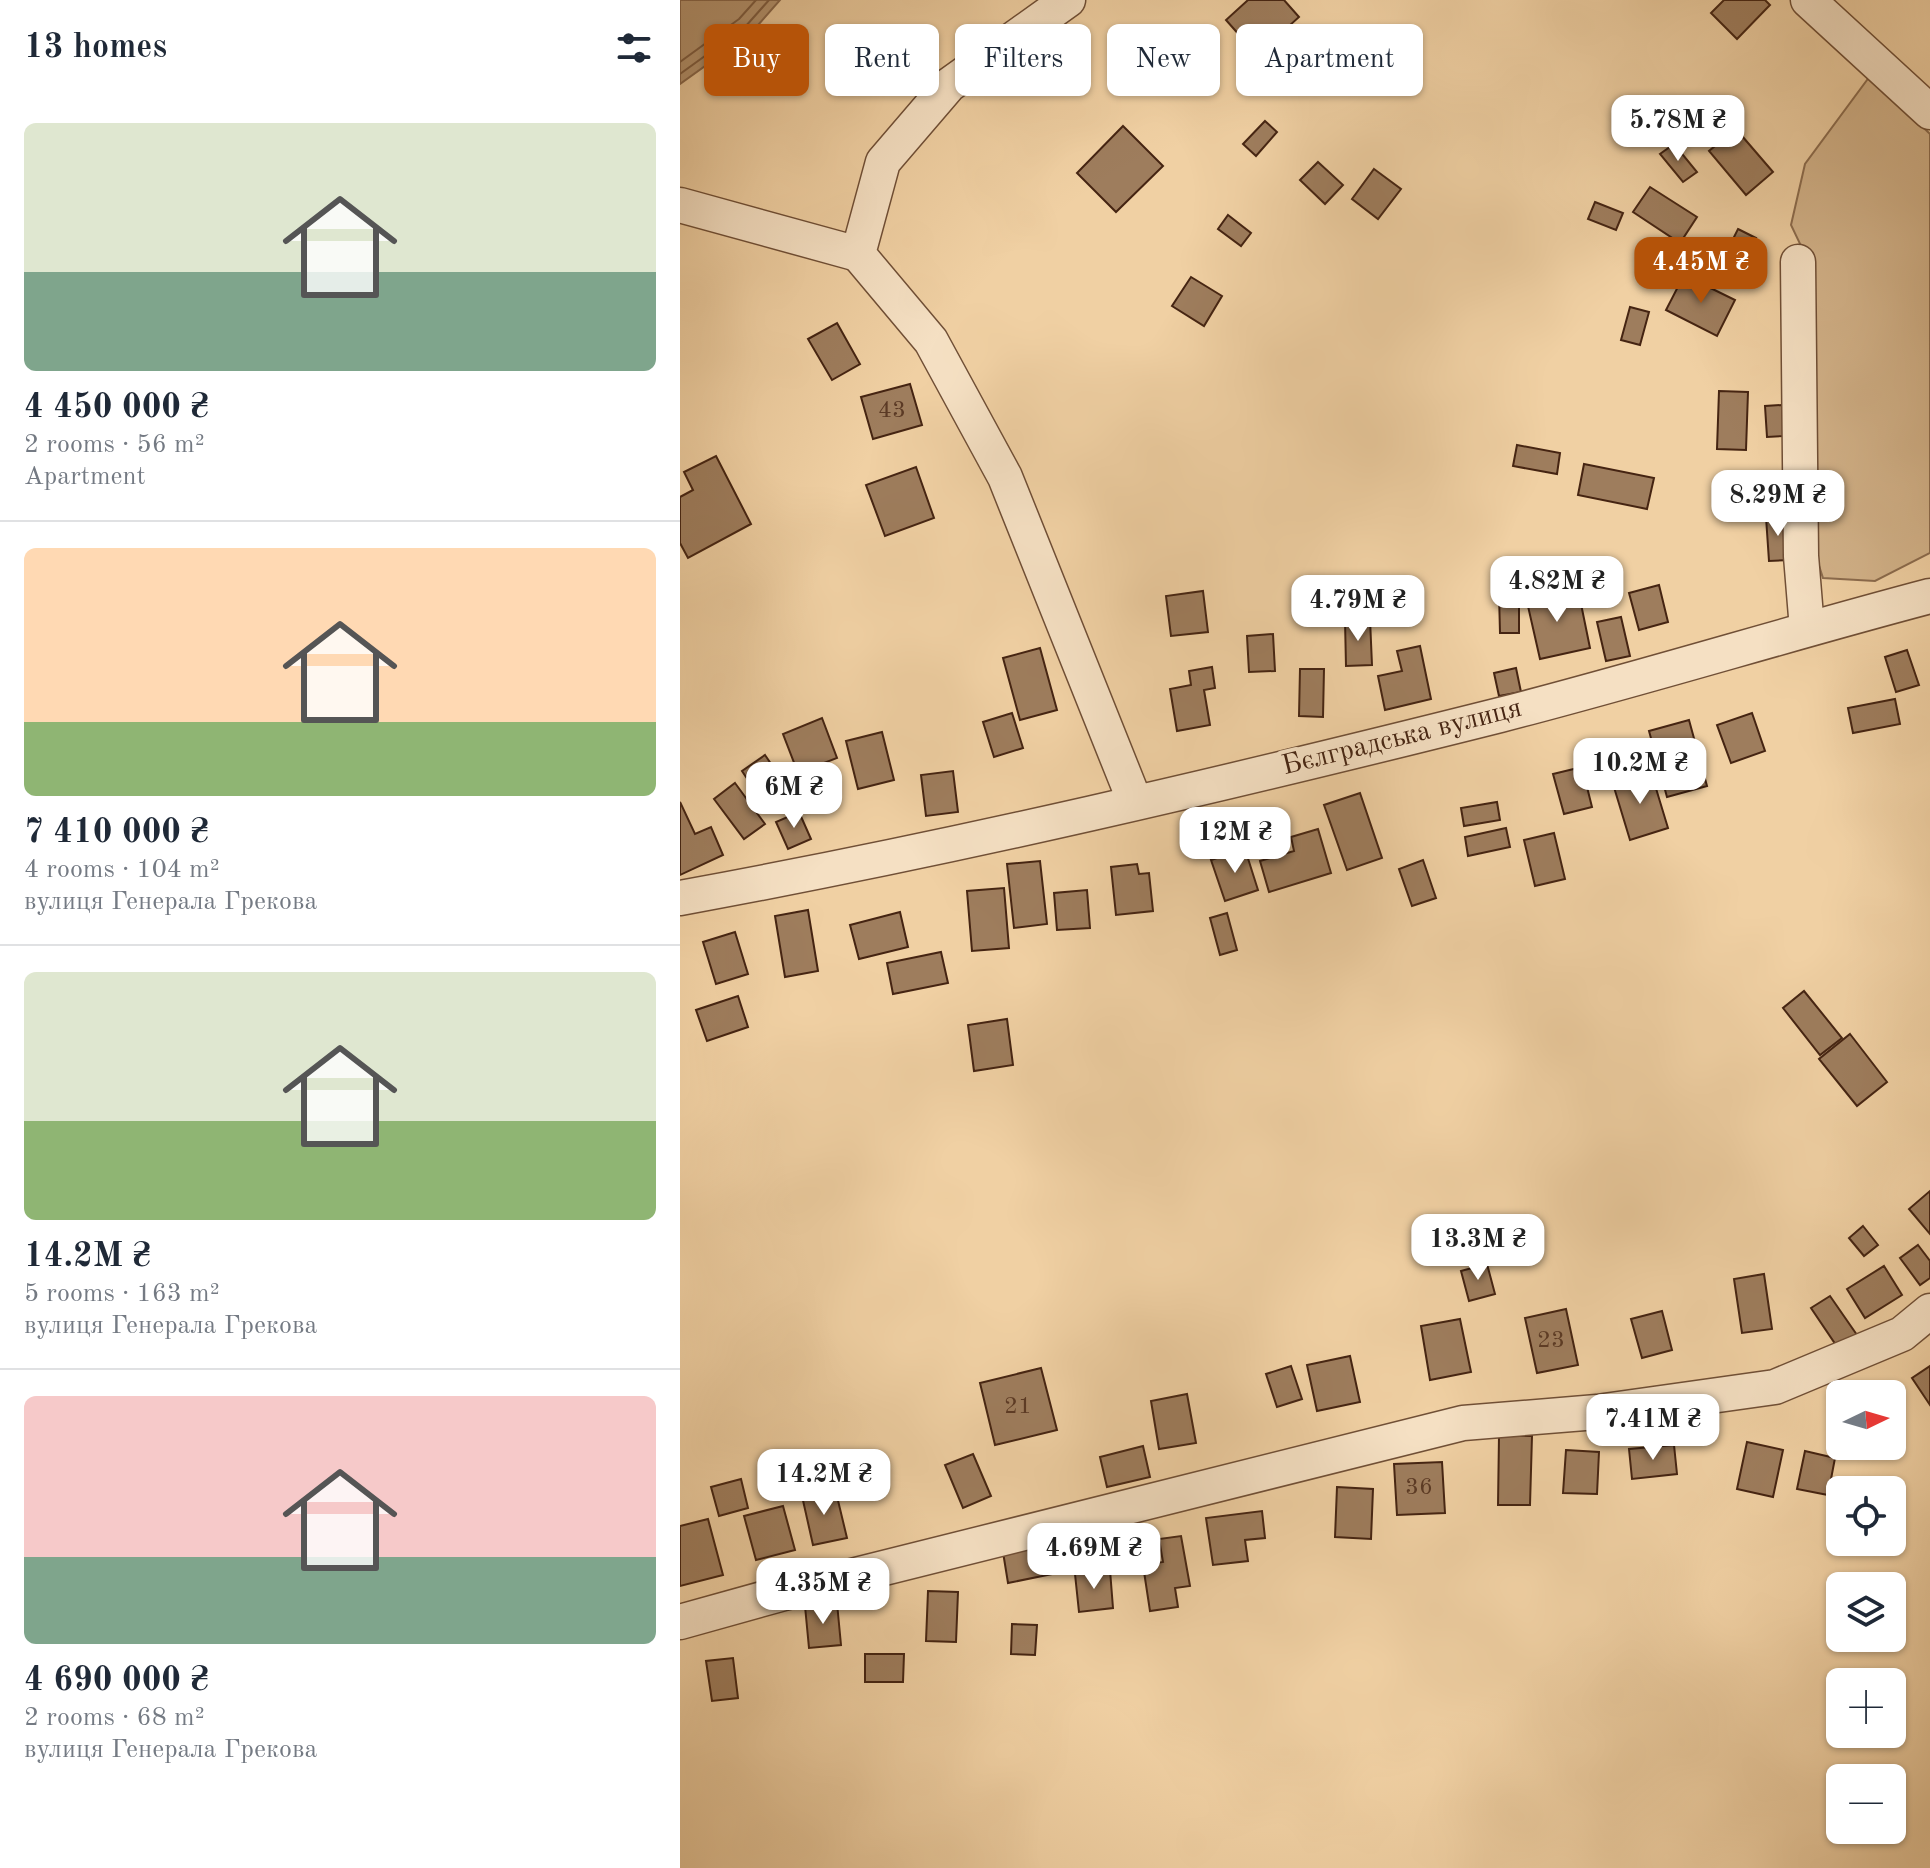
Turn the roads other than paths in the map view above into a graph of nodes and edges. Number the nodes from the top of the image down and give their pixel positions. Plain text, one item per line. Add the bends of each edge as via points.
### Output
1 (1068, 0) edge
2 (1808, 0) edge
3 (1930, 112) edge
4 (680, 205) edge
5 (858, 254) junction
6 (1798, 262) dead end
7 (1930, 596) edge
8 (1807, 629) junction
9 (1135, 802) junction
10 (680, 898) edge
11 (1930, 1311) edge
12 (680, 1622) edge

1 - 5 street via 949,85 883,162
2 - 3 street
4 - 5 street
5 - 9 street via 931,341 1005,477
6 - 8 street via 1801,556
7 - 8 street, Бєлградська вулиця
8 - 9 street, Бєлградська вулиця via 1500,715
9 - 10 street, Бєлградська вулиця via 814,874
11 - 12 street via 1902,1334 1775,1387 1597,1412 1463,1423

